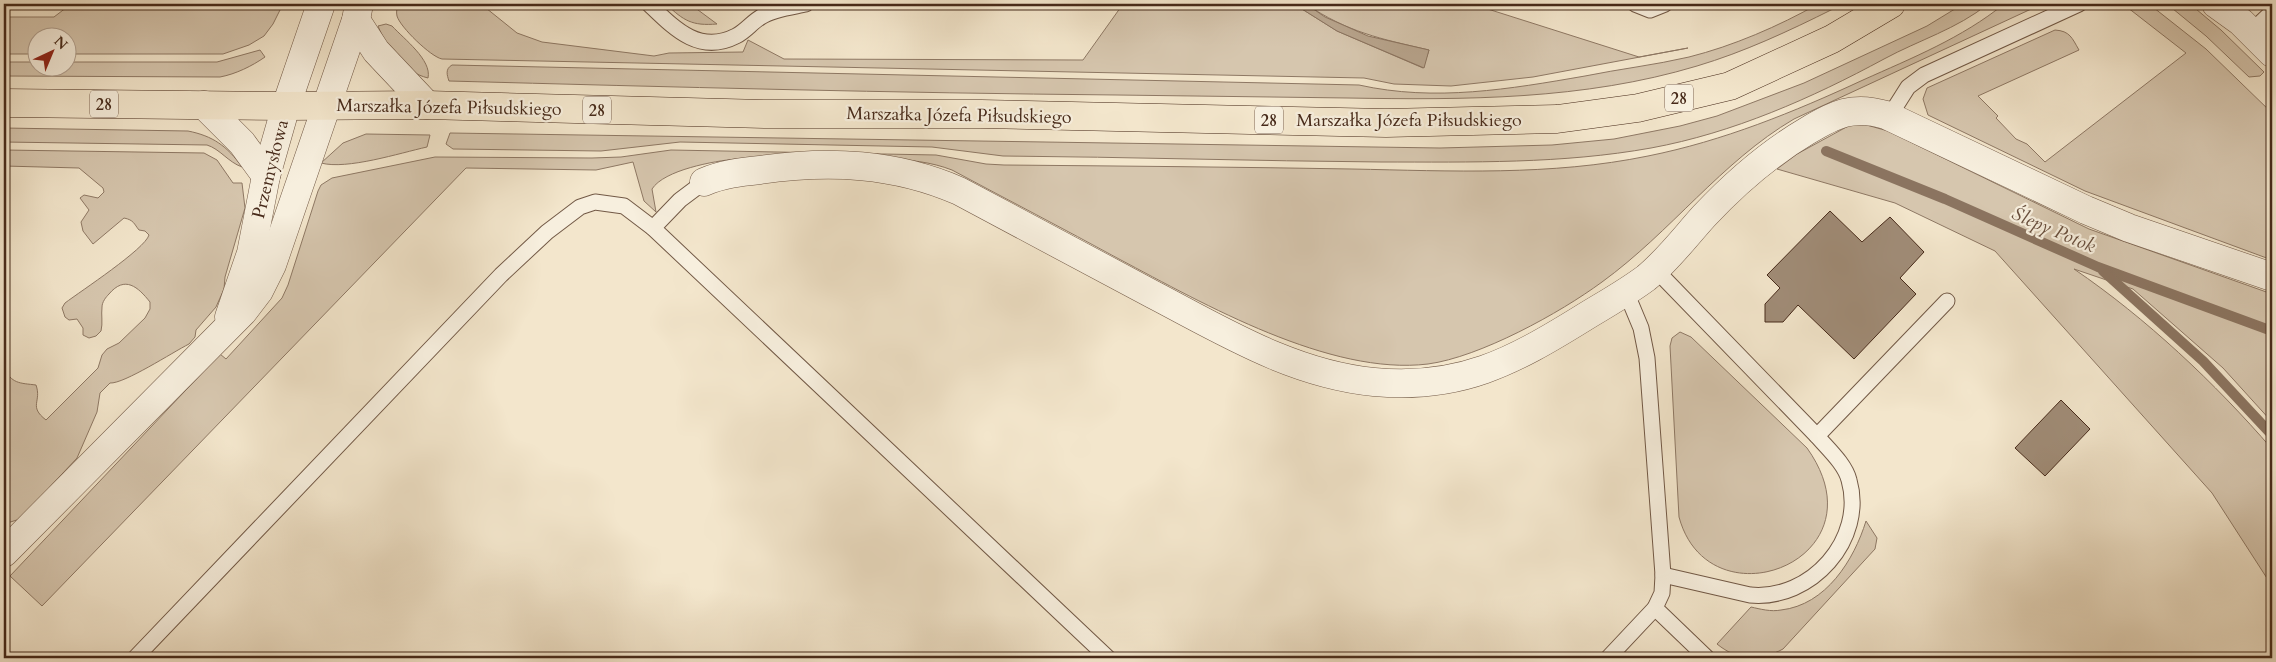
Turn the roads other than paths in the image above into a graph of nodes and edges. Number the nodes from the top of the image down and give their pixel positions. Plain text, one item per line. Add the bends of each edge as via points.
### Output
1 (320, 4) edge
2 (649, 4) edge
3 (806, 4) edge
4 (1635, 4) edge
5 (1665, 4) edge
6 (2079, 4) edge
7 (2216, 4) edge
8 (1882, 6) edge
9 (357, 12) edge
10 (2272, 12) edge
11 (2240, 19) edge
12 (2272, 53) edge
13 (4, 103) edge
14 (204, 104) junction
15 (427, 105) junction
16 (286, 106) junction
17 (326, 106) junction
18 (1890, 116) junction
19 (266, 176) junction
20 (704, 182) joint
21 (653, 228) junction
22 (1655, 269) junction
23 (2272, 277) edge
24 (1626, 292) junction
25 (1947, 301) dead end
26 (222, 334) junction
27 (1818, 436) junction
28 (5, 550) edge
29 (1663, 575) junction
30 (1655, 608) junction
31 (135, 658) edge
32 (1108, 658) edge
33 (1608, 658) edge
34 (1707, 658) edge

1 - 16 street, Przemysłowa
2 - 3 lane via 685,36 712,42 738,35 762,15
4 - 5 lane via 1650,10
6 - 18 lane via 1918,78 1904,92
7 - 11 street
8 - 15 main road, Marszałka Józefa Piłsudskiego / 28 via 1832,39 1730,86 1638,108 1557,118 1386,123 981,114 766,114
9 - 15 street, Przemysłowa via 376,51
9 - 17 street, Przemysłowa
10 - 11 lane
11 - 12 street
13 - 14 main road, Marszałka Józefa Piłsudskiego / 28
14 - 16 main road, Marszałka Józefa Piłsudskiego / 28
14 - 19 street via 242,143
15 - 17 main road, Marszałka Józefa Piłsudskiego / 28
16 - 17 main road, Marszałka Józefa Piłsudskiego / 28
16 - 19 street, Przemysłowa
17 - 26 street, Przemysłowa via 259,292
18 - 22 street via 1867,110 1843,113 1783,146 1727,193
18 - 23 street via 2094,214
19 - 26 street, Przemysłowa via 251,253
20 - 21 lane
20 - 24 street via 726,174 785,166 824,165 902,171 931,179 1259,350 1336,377 1375,382 1441,382 1473,375 1503,364 1546,341
21 - 31 lane via 624,206 595,202 580,207 547,232 501,275
21 - 32 lane
22 - 24 street
22 - 27 lane
24 - 29 lane via 1641,328 1647,358
25 - 27 lane
26 - 28 street, Przemysłowa
27 - 29 lane via 1849,477 1853,512 1843,542 1812,577 1794,590 1762,596
29 - 30 lane via 1662,593
30 - 33 lane
30 - 34 lane

